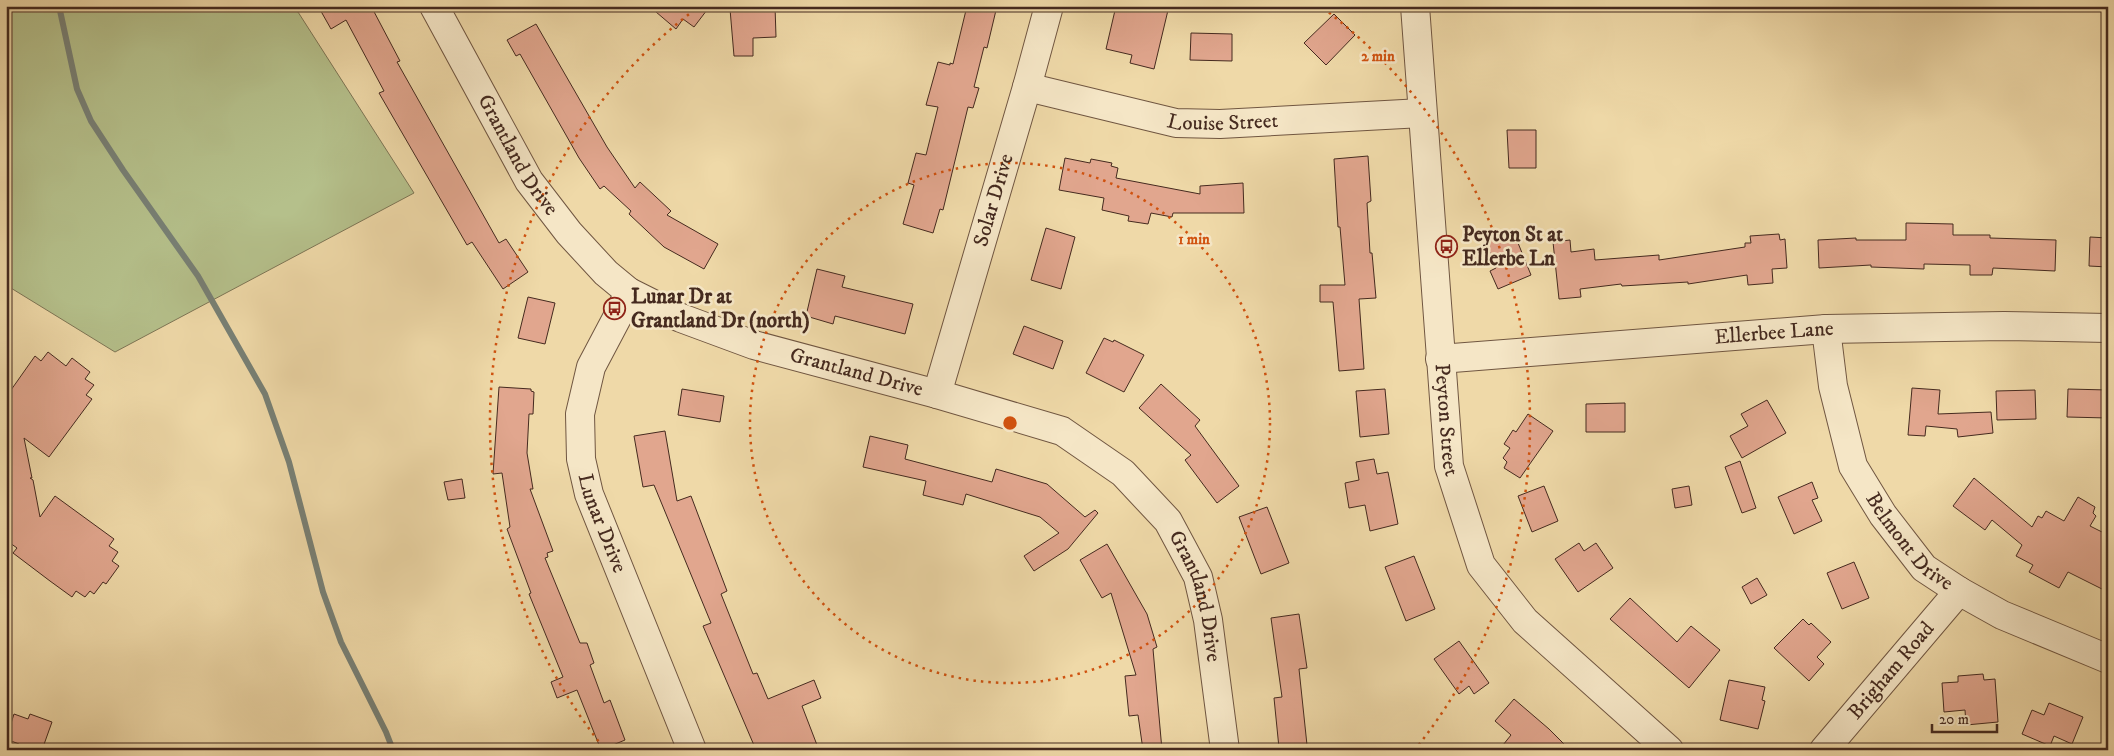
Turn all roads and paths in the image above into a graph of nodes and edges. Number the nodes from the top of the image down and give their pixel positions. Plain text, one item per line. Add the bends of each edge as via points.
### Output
1 (434, 6) edge
2 (1049, 6) edge
3 (1415, 6) edge
4 (1027, 87) junction
5 (1422, 113) junction
6 (629, 292) junction
7 (2108, 328) edge
8 (1826, 329) junction
9 (1440, 358) junction
10 (937, 394) junction
11 (1959, 591) junction
12 (2108, 658) edge
13 (692, 750) edge
14 (1225, 750) edge
15 (1669, 750) edge
16 (1824, 750) edge

1 - 6 street, Grantland Drive via 529,181 569,233 606,273
2 - 4 street, Solar Drive
3 - 5 street, Peyton Street
4 - 5 street, Louise Street via 1176,123 1220,124
4 - 10 street, Solar Drive
5 - 9 street, Peyton Street
6 - 10 street, Grantland Drive via 680,318 754,345
6 - 13 street, Lunar Drive via 591,367 580,414 581,459 589,494
7 - 8 street, Ellerbee Lane
8 - 9 street, Ellerbee Lane
8 - 11 street, Belmont Drive via 1833,386 1853,466 1883,514 1924,568
9 - 15 street, Peyton Street via 1449,466 1481,565 1525,621
10 - 14 street, Grantland Drive via 1062,431 1123,473 1168,521 1198,577 1208,620
11 - 12 street, Belmont Drive via 2002,615
11 - 16 street, Brigham Road

